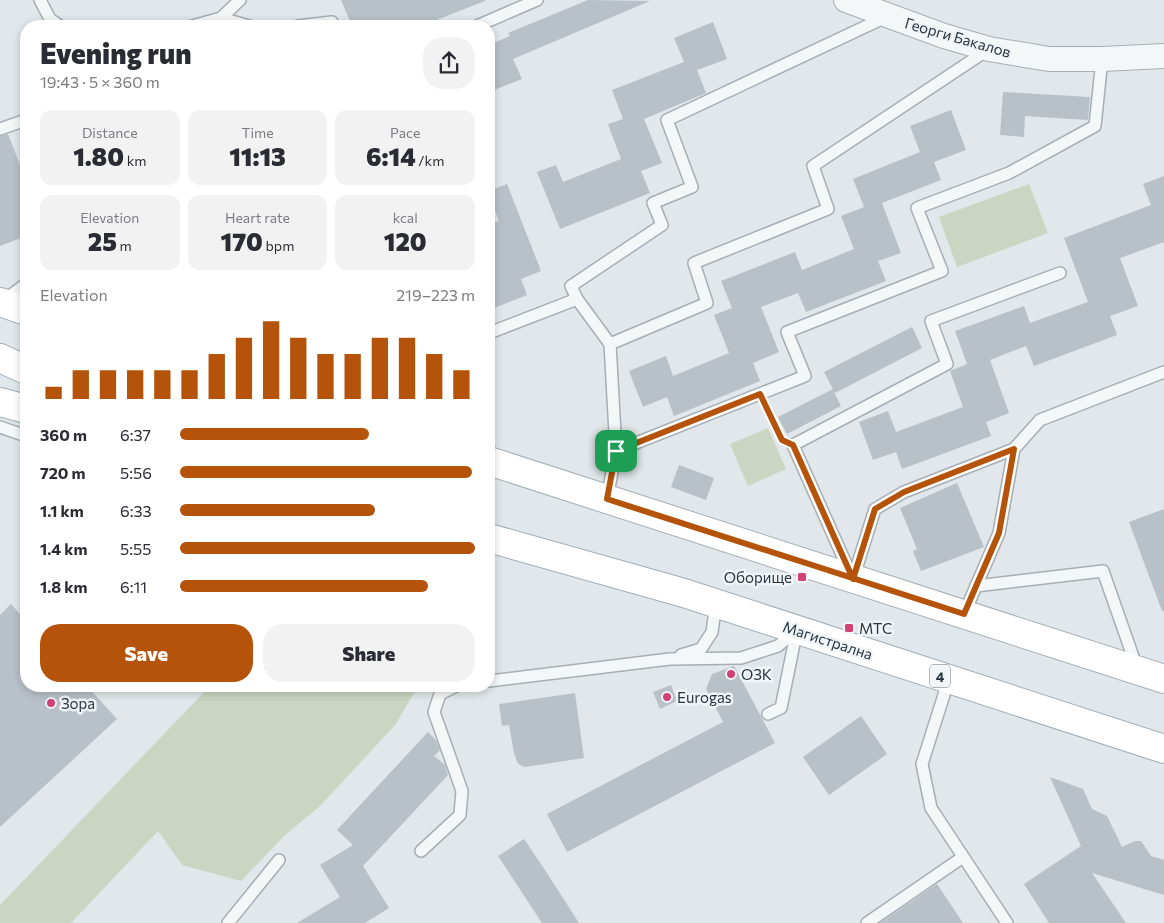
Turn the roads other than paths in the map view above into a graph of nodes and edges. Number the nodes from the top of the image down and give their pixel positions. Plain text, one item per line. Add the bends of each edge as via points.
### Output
1 (40, 0) edge
2 (240, 0) edge
3 (537, 0) edge
4 (846, 0) edge
5 (888, 16) junction
6 (221, 18) junction
7 (51, 20) edge
8 (214, 20) edge
9 (228, 20) edge
10 (491, 20) edge
11 (989, 49) junction
12 (1164, 56) edge
13 (1102, 59) junction
14 (20, 122) edge
15 (0, 129) edge
16 (1060, 273) dead end
17 (20, 288) edge
18 (577, 299) junction
19 (0, 302) edge
20 (20, 309) edge
21 (495, 331) edge
22 (610, 344) junction
23 (0, 358) edge
24 (0, 366) edge
25 (20, 367) edge
26 (20, 372) edge
27 (1164, 372) edge
28 (0, 402) edge
29 (20, 407) edge
30 (0, 427) edge
31 (20, 434) edge
32 (1014, 449) junction
33 (616, 451) junction
34 (495, 463) edge
35 (607, 499) junction
36 (495, 528) edge
37 (495, 540) edge
38 (495, 543) edge
39 (525, 548) junction
40 (853, 579) junction
41 (976, 586) junction
42 (684, 592) junction
43 (716, 603) junction
44 (964, 614) junction
45 (797, 629) junction
46 (670, 659) junction
47 (1138, 671) junction
48 (949, 679) junction
49 (1164, 679) edge
50 (495, 681) edge
51 (444, 692) edge
52 (768, 714) dead end
53 (1164, 750) edge
54 (421, 851) dead end
55 (964, 857) junction
56 (279, 860) dead end
57 (228, 923) edge
58 (866, 923) edge
59 (1006, 923) edge

1 - 7 lane
2 - 6 lane
3 - 10 lane
4 - 5 street, Георги Бакалов
5 - 11 street, Георги Бакалов
5 - 18 lane via 667,120 692,187 653,203 662,225 572,286
6 - 8 lane
6 - 9 lane
11 - 13 street, Георги Бакалов via 1049,59
11 - 22 lane via 813,166 828,209 694,263 707,303
12 - 13 street, Георги Бакалов
13 - 33 lane via 1095,126 1009,173 917,208 942,271 787,332 805,376
14 - 15 lane
16 - 40 lane via 931,321 947,364 793,445
17 - 19 lane
18 - 21 lane
18 - 22 lane
19 - 20 main road
22 - 33 lane
23 - 25 main road
24 - 26 main road
27 - 32 lane via 1040,420
28 - 29 main road
30 - 31 lane
32 - 40 lane via 904,492 875,509
32 - 41 lane via 999,533
33 - 35 lane
34 - 35 main road
35 - 40 main road
36 - 42 main road, 4
37 - 39 main road, Магистрална / 4
38 - 39 lane
39 - 42 main road, Магистрална / 4
40 - 44 main road
41 - 44 lane
41 - 47 lane via 1104,571
42 - 43 main road, Магистрална / 4
43 - 45 main road, Магистрална / 4
43 - 46 lane via 712,632 701,649
44 - 47 main road
45 - 46 lane via 778,646 741,658
45 - 48 main road, Магистрална / 4
45 - 52 lane via 781,708
46 - 50 lane
47 - 49 main road
48 - 53 main road, Магистрална / 4
48 - 55 lane via 922,764 931,808
51 - 54 lane via 440,694 434,712 462,791 460,815
55 - 58 lane
55 - 59 lane
56 - 57 lane

